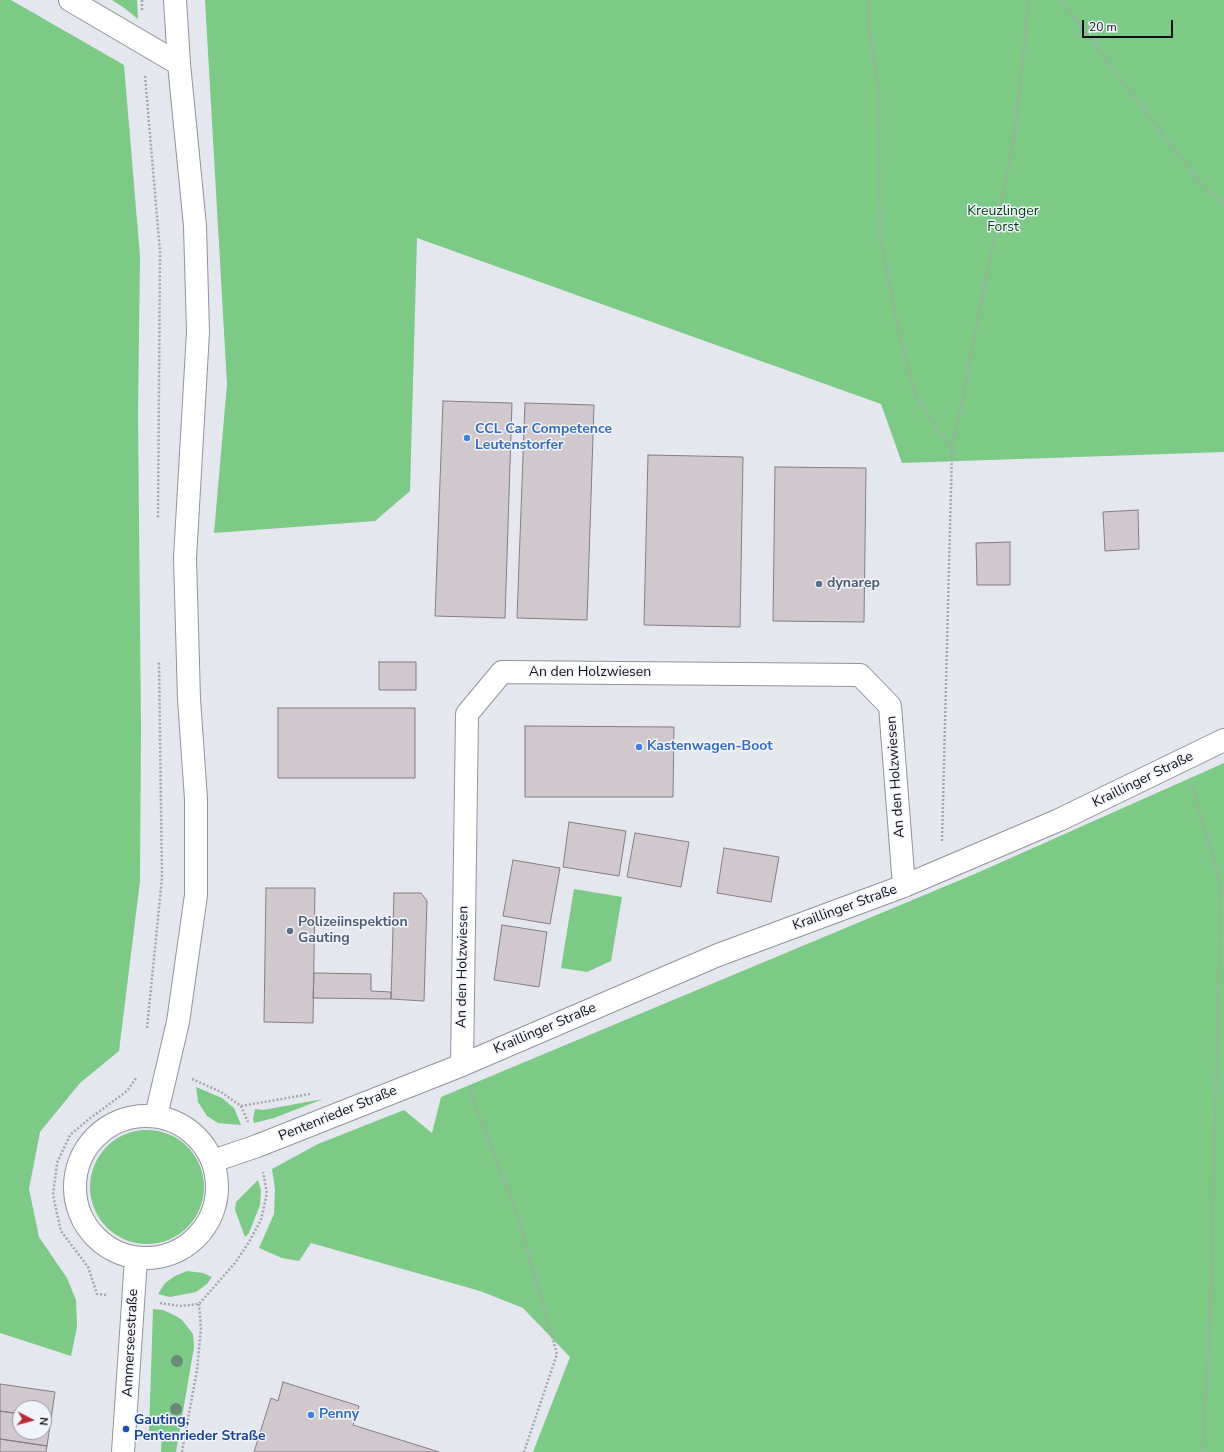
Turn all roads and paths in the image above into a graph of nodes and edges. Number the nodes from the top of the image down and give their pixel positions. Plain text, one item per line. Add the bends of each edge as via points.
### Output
1 (70, 0) edge
2 (142, 0) edge
3 (175, 0) edge
4 (868, 0) edge
5 (1028, 0) edge
6 (1061, 0) edge
7 (143, 43) junction
8 (179, 64) junction
9 (1224, 204) edge
10 (952, 450) junction
11 (158, 520) dead end
12 (159, 655) dead end
13 (1224, 740) edge
14 (1185, 759) junction
15 (942, 871) junction
16 (904, 886) junction
17 (147, 1029) dead end
18 (462, 1065) junction
19 (167, 1074) junction
20 (156, 1116) junction
21 (257, 1146) junction
22 (213, 1161) junction
23 (136, 1259) junction
24 (133, 1299) junction
25 (199, 1304) junction
26 (123, 1452) edge
27 (182, 1452) edge
28 (524, 1452) edge
29 (1202, 1452) edge

1 - 7 street
2 - 7 path
3 - 8 street
4 - 10 path via 869,29 879,90 880,237 899,333 916,396
5 - 10 path via 1013,144
6 - 9 path via 1200,183
7 - 8 street
7 - 11 path via 160,252
8 - 19 street via 195,226 198,332 185,558 189,699 196,799 196,895 178,1022
10 - 15 path
12 - 17 path via 162,878
13 - 14 street, Kraillinger Straße
14 - 15 street, Kraillinger Straße via 1059,820
14 - 29 path via 1221,886 1210,1322
15 - 16 street, Kraillinger Straße
16 - 18 street, Kraillinger Straße via 718,955
16 - 18 street, An den Holzwiesen via 890,706 860,675 502,672 467,714
18 - 21 street, Pentenrieder Straße
18 - 28 path via 518,1217 557,1354
19 - 20 street
19 - 21 path via 196,1080 221,1092 241,1106
19 - 24 path via 143,1069 127,1091 70,1135 57,1163 53,1195 61,1231 88,1267 97,1294
20 - 22 street via 174,1121 190,1131 203,1144
20 - 23 street via 131,1117 107,1126 89,1143 78,1165 74,1190 79,1214 92,1236 112,1251
21 - 22 street, Pentenrieder Straße
21 - 25 path via 267,1193 261,1220 235,1263
22 - 23 street via 217,1180 216,1200 210,1219 199,1236 186,1247 170,1255
23 - 24 street, Ammerseestraße
24 - 25 path via 180,1306
24 - 26 street, Ammerseestraße
25 - 27 path via 201,1328 198,1370

